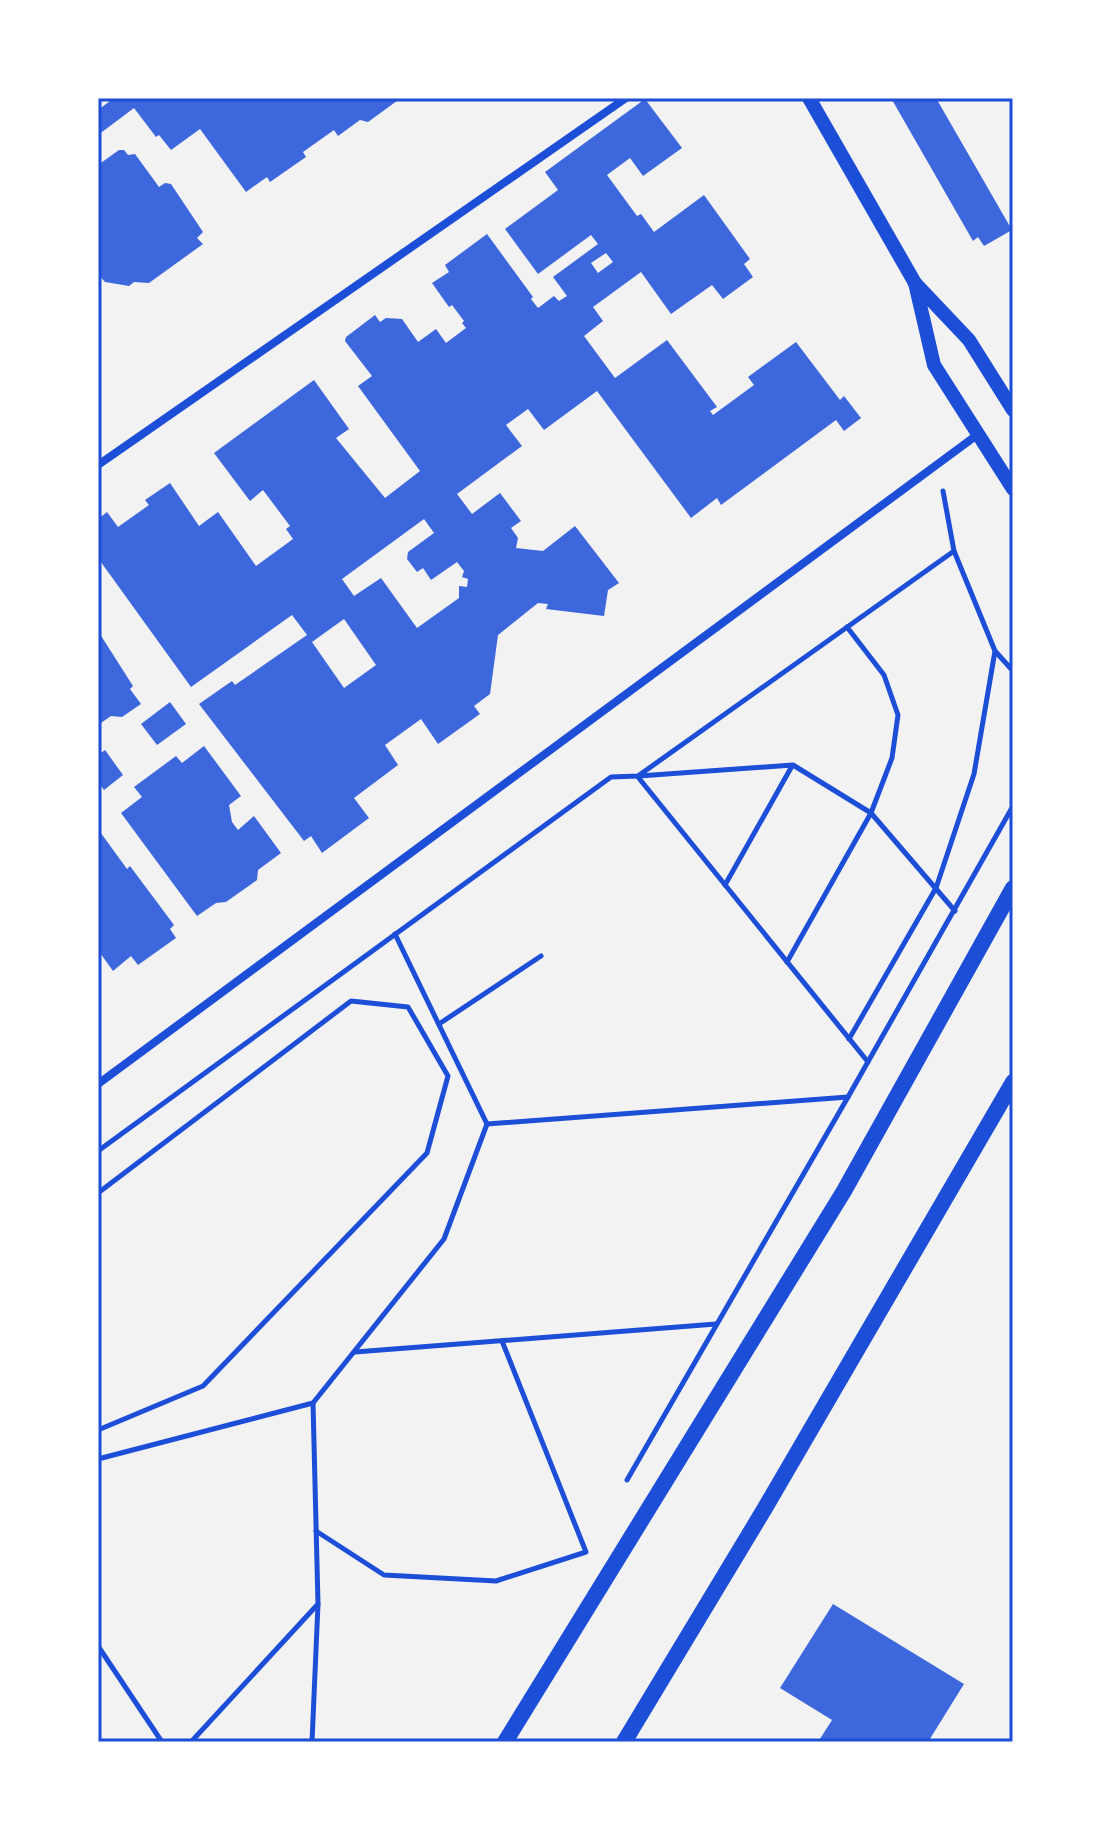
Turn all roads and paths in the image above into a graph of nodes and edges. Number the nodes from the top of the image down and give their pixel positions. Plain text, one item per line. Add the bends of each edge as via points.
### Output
1 (626, 98) edge
2 (809, 98) edge
3 (915, 283) junction
4 (1013, 410) edge
5 (977, 435) junction
6 (938, 463) junction
7 (98, 465) edge
8 (1013, 489) edge
9 (954, 551) junction
10 (847, 627) junction
11 (995, 651) junction
12 (1013, 671) edge
13 (793, 765) junction
14 (638, 776) junction
15 (1013, 806) edge
16 (871, 813) junction
17 (725, 885) junction
18 (936, 888) junction
19 (1013, 888) edge
20 (955, 911) junction
21 (395, 934) junction
22 (541, 956) dead end
23 (787, 962) junction
24 (439, 1024) junction
25 (849, 1039) junction
26 (868, 1062) junction
27 (1013, 1082) edge
28 (98, 1084) edge
29 (848, 1097) junction
30 (487, 1124) junction
31 (98, 1151) edge
32 (98, 1193) edge
33 (717, 1324) junction
34 (502, 1341) junction
35 (354, 1353) junction
36 (313, 1403) junction
37 (98, 1430) edge
38 (98, 1459) edge
39 (621, 1490) dead end
40 (316, 1531) junction
41 (588, 1549) junction
42 (578, 1566) dead end
43 (318, 1604) junction
44 (98, 1646) edge
45 (162, 1742) edge
46 (191, 1742) edge
47 (312, 1742) edge
48 (505, 1742) edge
49 (624, 1742) edge

1 - 7 street
2 - 3 street
3 - 4 street via 969,340
3 - 5 street via 934,365
5 - 6 street
5 - 8 street
6 - 9 path
6 - 28 street
9 - 10 path
9 - 11 path
10 - 14 path
10 - 16 path via 884,675 898,715 892,758
11 - 12 path
11 - 18 path via 974,774
13 - 14 path
13 - 16 path
13 - 17 path
14 - 17 path
14 - 21 path via 611,777
15 - 20 path
16 - 18 path
16 - 23 path
17 - 23 path
18 - 20 path
18 - 25 path
19 - 48 main road via 844,1191
20 - 26 path
21 - 24 path
21 - 31 path
22 - 24 path
23 - 25 path
24 - 30 path
25 - 26 path
26 - 29 path
27 - 49 main road
29 - 30 path
29 - 33 path
30 - 35 path via 444,1239
32 - 37 path via 351,1001 408,1007 448,1076 427,1153 203,1386
33 - 34 path
33 - 39 path
34 - 35 path
34 - 41 path
35 - 36 path
36 - 38 path
36 - 40 path
40 - 41 path via 384,1575 496,1581
40 - 43 path
41 - 42 path
43 - 46 path
43 - 47 path
44 - 45 path

